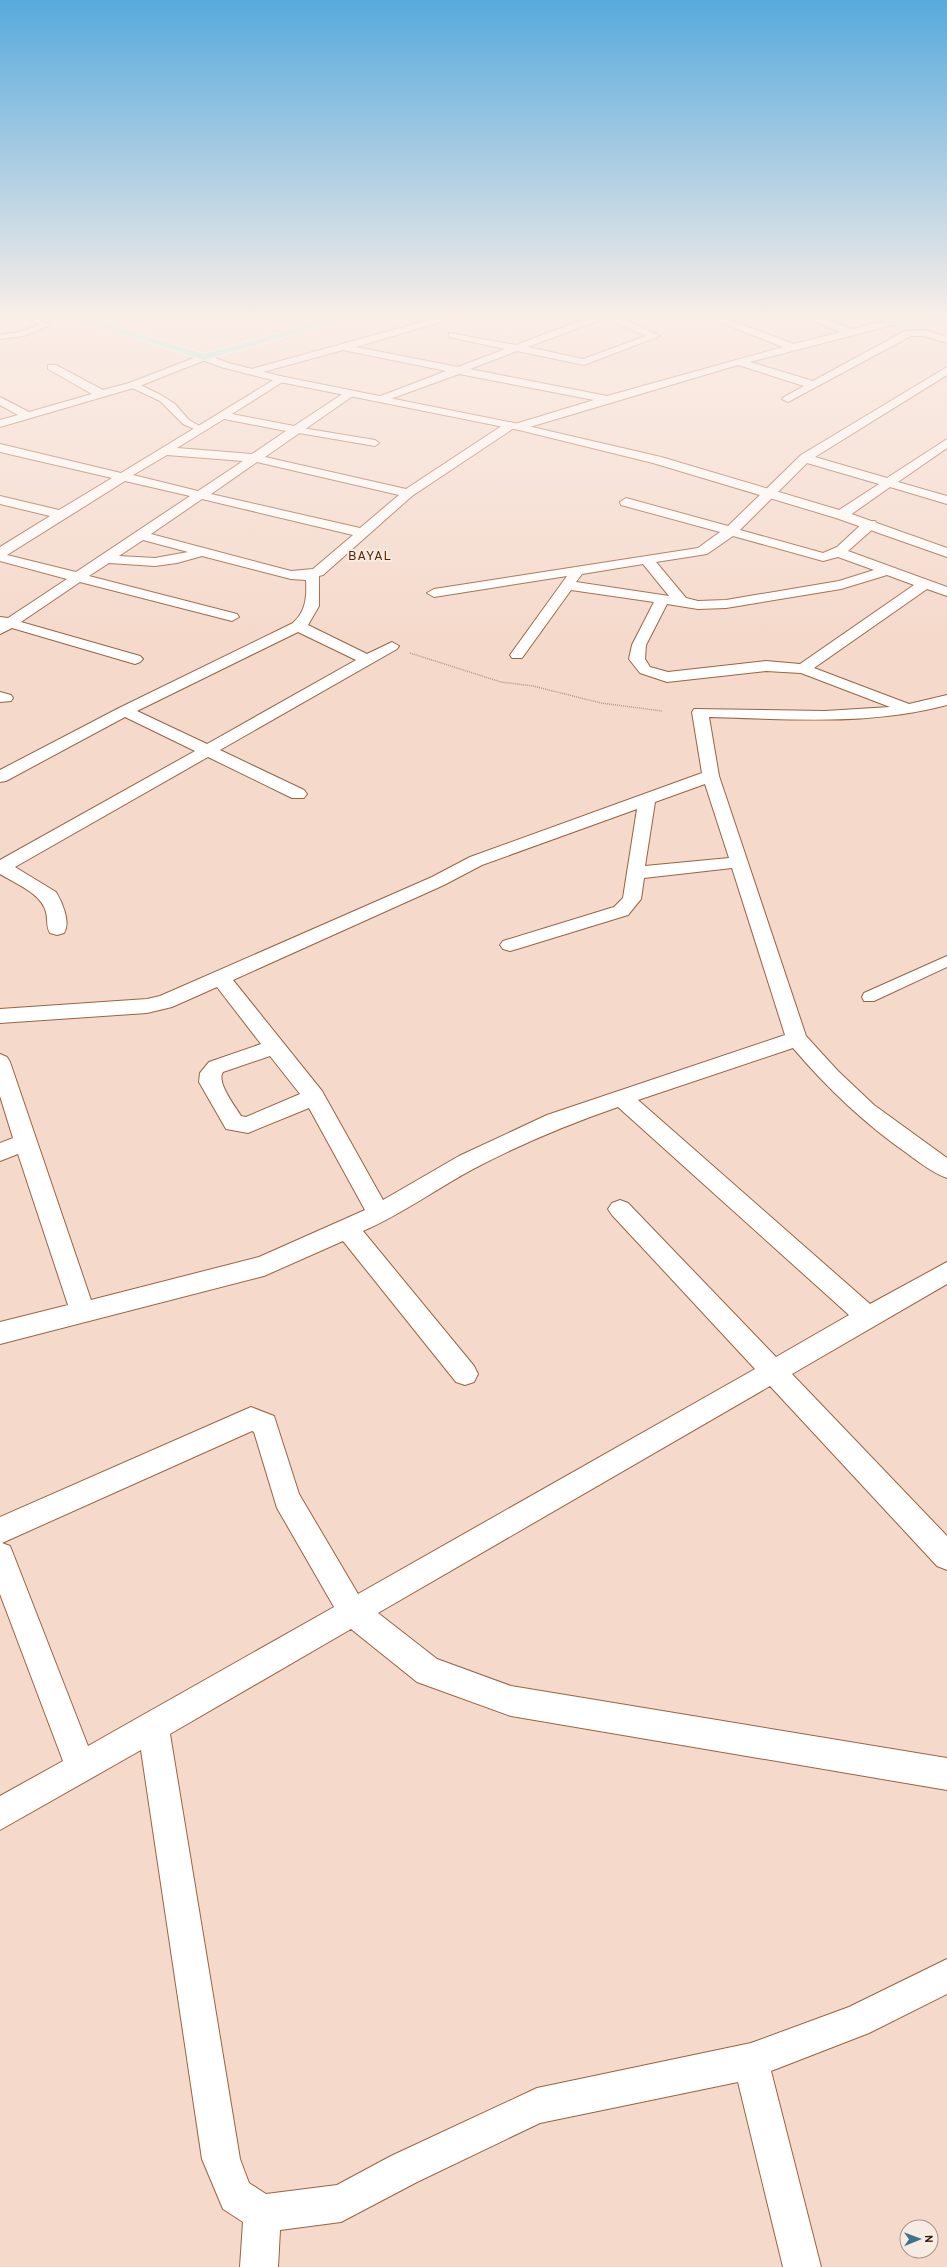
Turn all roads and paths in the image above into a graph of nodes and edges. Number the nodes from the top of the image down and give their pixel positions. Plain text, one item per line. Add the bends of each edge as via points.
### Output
1 (184, 421) edge
2 (214, 421) edge
3 (247, 421) edge
4 (310, 421) edge
5 (489, 421) edge
6 (532, 421) edge
7 (865, 421) edge
8 (514, 426) junction
9 (200, 429) junction
10 (296, 430) junction
11 (375, 443) dead end
12 (947, 443) edge
13 (0, 448) edge
14 (166, 451) junction
15 (932, 453) junction
16 (947, 457) edge
17 (254, 458) junction
18 (805, 458) junction
19 (123, 477) junction
20 (890, 482) junction
21 (408, 493) junction
22 (200, 494) junction
23 (767, 494) junction
24 (947, 500) edge
25 (1, 501) edge
26 (626, 502) dead end
27 (62, 515) junction
28 (841, 515) junction
29 (870, 524) junction
30 (730, 532) junction
31 (364, 533) junction
32 (140, 535) junction
33 (202, 551) junction
34 (837, 552) junction
35 (947, 552) edge
36 (0, 553) edge
37 (0, 557) edge
38 (106, 558) junction
39 (646, 559) junction
40 (578, 570) junction
41 (888, 570) junction
42 (311, 574) junction
43 (78, 577) junction
44 (925, 584) junction
45 (568, 585) junction
46 (947, 592) edge
47 (434, 593) dead end
48 (663, 599) junction
49 (681, 601) junction
50 (232, 617) dead end
51 (3, 624) edge
52 (298, 626) junction
53 (392, 646) joint
54 (517, 655) dead end
55 (135, 659) dead end
56 (366, 660) junction
57 (802, 669) junction
58 (947, 700) edge
59 (907, 709) junction
60 (125, 711) junction
61 (662, 712) dead end
62 (206, 750) junction
63 (0, 776) edge
64 (711, 776) junction
65 (298, 794) dead end
66 (647, 800) junction
67 (739, 862) junction
68 (1, 867) edge
69 (636, 873) junction
70 (57, 929) dead end
71 (510, 945) dead end
72 (947, 961) edge
73 (221, 978) junction
74 (869, 997) dead end
75 (0, 1016) edge
76 (797, 1039) junction
77 (276, 1046) junction
78 (0, 1062) edge
79 (314, 1097) junction
80 (621, 1097) junction
81 (25, 1142) junction
82 (0, 1152) edge
83 (947, 1169) edge
84 (620, 1209) dead end
85 (379, 1214) junction
86 (347, 1228) junction
87 (947, 1272) edge
88 (83, 1312) junction
89 (868, 1317) junction
90 (0, 1333) edge
91 (773, 1372) junction
92 (465, 1374) dead end
93 (0, 1531) edge
94 (0, 1556) edge
95 (947, 1556) edge
96 (352, 1611) junction
97 (153, 1726) junction
98 (81, 1768) junction
99 (947, 1774) edge
100 (0, 1814) edge
101 (947, 1976) edge
102 (751, 2061) junction
103 (262, 2213) junction
104 (259, 2267) edge
105 (802, 2267) edge

1 - 9 lane
2 - 9 street
3 - 10 street
4 - 10 street
5 - 8 street
6 - 8 street
7 - 18 street
8 - 21 street
8 - 23 street via 657,460
9 - 14 street
10 - 11 lane
10 - 17 street
12 - 15 street
13 - 19 street
14 - 17 street
14 - 19 street
15 - 16 street
15 - 20 street
17 - 21 street
17 - 22 street
18 - 20 street
18 - 23 street
19 - 22 street
19 - 27 street
20 - 24 street
20 - 28 street
21 - 31 street
22 - 31 street
22 - 32 street
23 - 28 street
23 - 30 street
25 - 27 street
26 - 30 street
27 - 36 street
28 - 29 street
29 - 34 street
29 - 35 street
30 - 34 street via 823,557 829,557
30 - 39 street via 702,551
31 - 42 street via 318,572
32 - 33 street
32 - 38 street
33 - 38 street via 181,560 162,564
33 - 42 street via 291,575
34 - 41 street
37 - 43 street
38 - 43 street
39 - 40 street
39 - 49 street
40 - 45 street
40 - 47 street
41 - 44 street
41 - 49 street via 841,585 726,604 698,605
42 - 52 street via 314,598 312,609 306,620
43 - 50 street
43 - 51 street
44 - 46 street
44 - 57 street
45 - 48 street
45 - 54 street
48 - 49 street
48 - 57 street via 639,645 637,659 645,670 667,677 766,666
51 - 55 street
52 - 56 street
52 - 60 street
53 - 56 street
53 - 61 path via 436,663 501,682 533,686 601,703
56 - 62 street
57 - 59 street
58 - 59 street via 934,705
59 - 64 street via 841,715 700,712
60 - 62 street
60 - 63 street
62 - 65 street
62 - 68 street
64 - 66 street
64 - 67 street
66 - 69 street
66 - 73 street via 476,861 431,884
67 - 69 street
67 - 76 street
68 - 70 street via 49,896 56,913
69 - 71 street via 632,899 621,910
72 - 74 lane
73 - 75 street via 177,998 147,1006
73 - 77 street
76 - 80 street
76 - 83 street via 821,1069 848,1094 920,1152
77 - 79 street
77 - 79 street via 216,1067 211,1073 210,1082 234,1123 248,1125
78 - 81 street
79 - 85 street
80 - 85 street via 515,1138 467,1162
80 - 89 street
81 - 82 street
81 - 88 street
84 - 91 street
85 - 86 street
86 - 88 street via 264,1266
86 - 92 street
87 - 89 street
88 - 90 street
89 - 91 street
91 - 95 street
91 - 96 street
93 - 96 street via 251,1419 265,1424 287,1499
94 - 98 street
96 - 97 street
96 - 99 street via 428,1671 512,1701
97 - 98 street
97 - 103 street via 221,2159 236,2196
98 - 100 street
101 - 102 street via 857,2021
102 - 103 street via 537,2106 404,2169 341,2203
102 - 105 street
103 - 104 street

